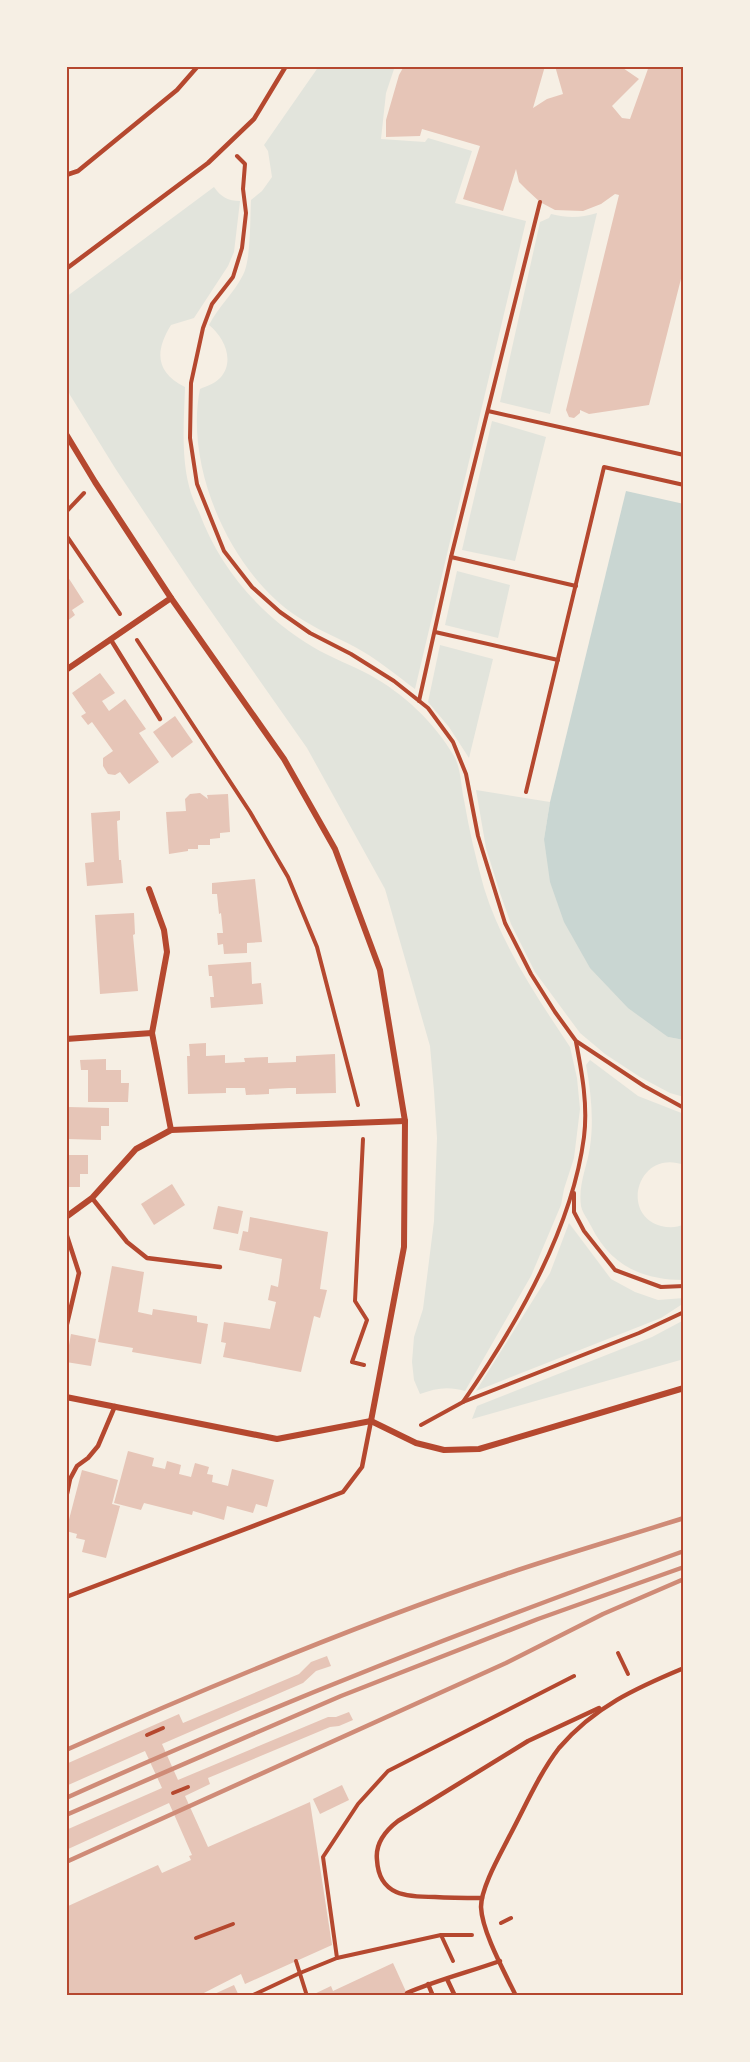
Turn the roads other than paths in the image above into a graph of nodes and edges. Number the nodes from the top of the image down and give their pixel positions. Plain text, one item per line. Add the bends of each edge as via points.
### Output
1 (198, 66) edge
2 (286, 66) edge
3 (66, 175) edge
4 (66, 269) edge
5 (66, 434) edge
6 (171, 598) junction
7 (111, 640) junction
8 (66, 670) edge
9 (160, 719) dead end
10 (150, 889) dead end
11 (152, 1033) junction
12 (66, 1040) edge
13 (405, 1121) junction
14 (171, 1130) junction
15 (92, 1198) junction
16 (66, 1216) edge
17 (66, 1233) edge
18 (220, 1267) dead end
19 (66, 1328) edge
20 (684, 1388) edge
21 (66, 1397) edge
22 (115, 1406) junction
23 (371, 1421) junction
24 (66, 1498) edge
25 (66, 1597) edge
26 (684, 1668) edge
27 (605, 1706) junction
28 (482, 1898) junction
29 (500, 1961) junction
30 (447, 1979) junction
31 (428, 1984) junction
32 (407, 1994) dead end
33 (434, 1996) edge
34 (455, 1996) edge
35 (516, 1996) edge

1 - 3 lane via 177,90 78,171
2 - 4 lane via 254,119 208,163
5 - 6 street
6 - 7 street
6 - 13 street via 284,759 335,849 380,970
7 - 8 street
7 - 9 lane
10 - 11 street via 167,952
11 - 12 street
11 - 14 street
13 - 14 street
13 - 23 street via 404,1247
14 - 15 street via 136,1149
15 - 16 street
15 - 18 lane via 126,1242 147,1258
17 - 19 lane via 79,1273
20 - 23 street via 479,1449 444,1450 416,1443
21 - 22 street
22 - 23 street via 278,1439
22 - 24 lane via 98,1446 77,1466 70,1479
23 - 25 lane via 362,1467 343,1492
26 - 27 lane
27 - 28 lane via 558,1750 503,1848
27 - 28 lane via 528,1741 382,1835 377,1863 379,1874 391,1890 411,1897
28 - 29 lane via 486,1929
29 - 30 lane
29 - 35 lane
30 - 31 lane
30 - 34 lane
31 - 32 lane
31 - 33 lane

